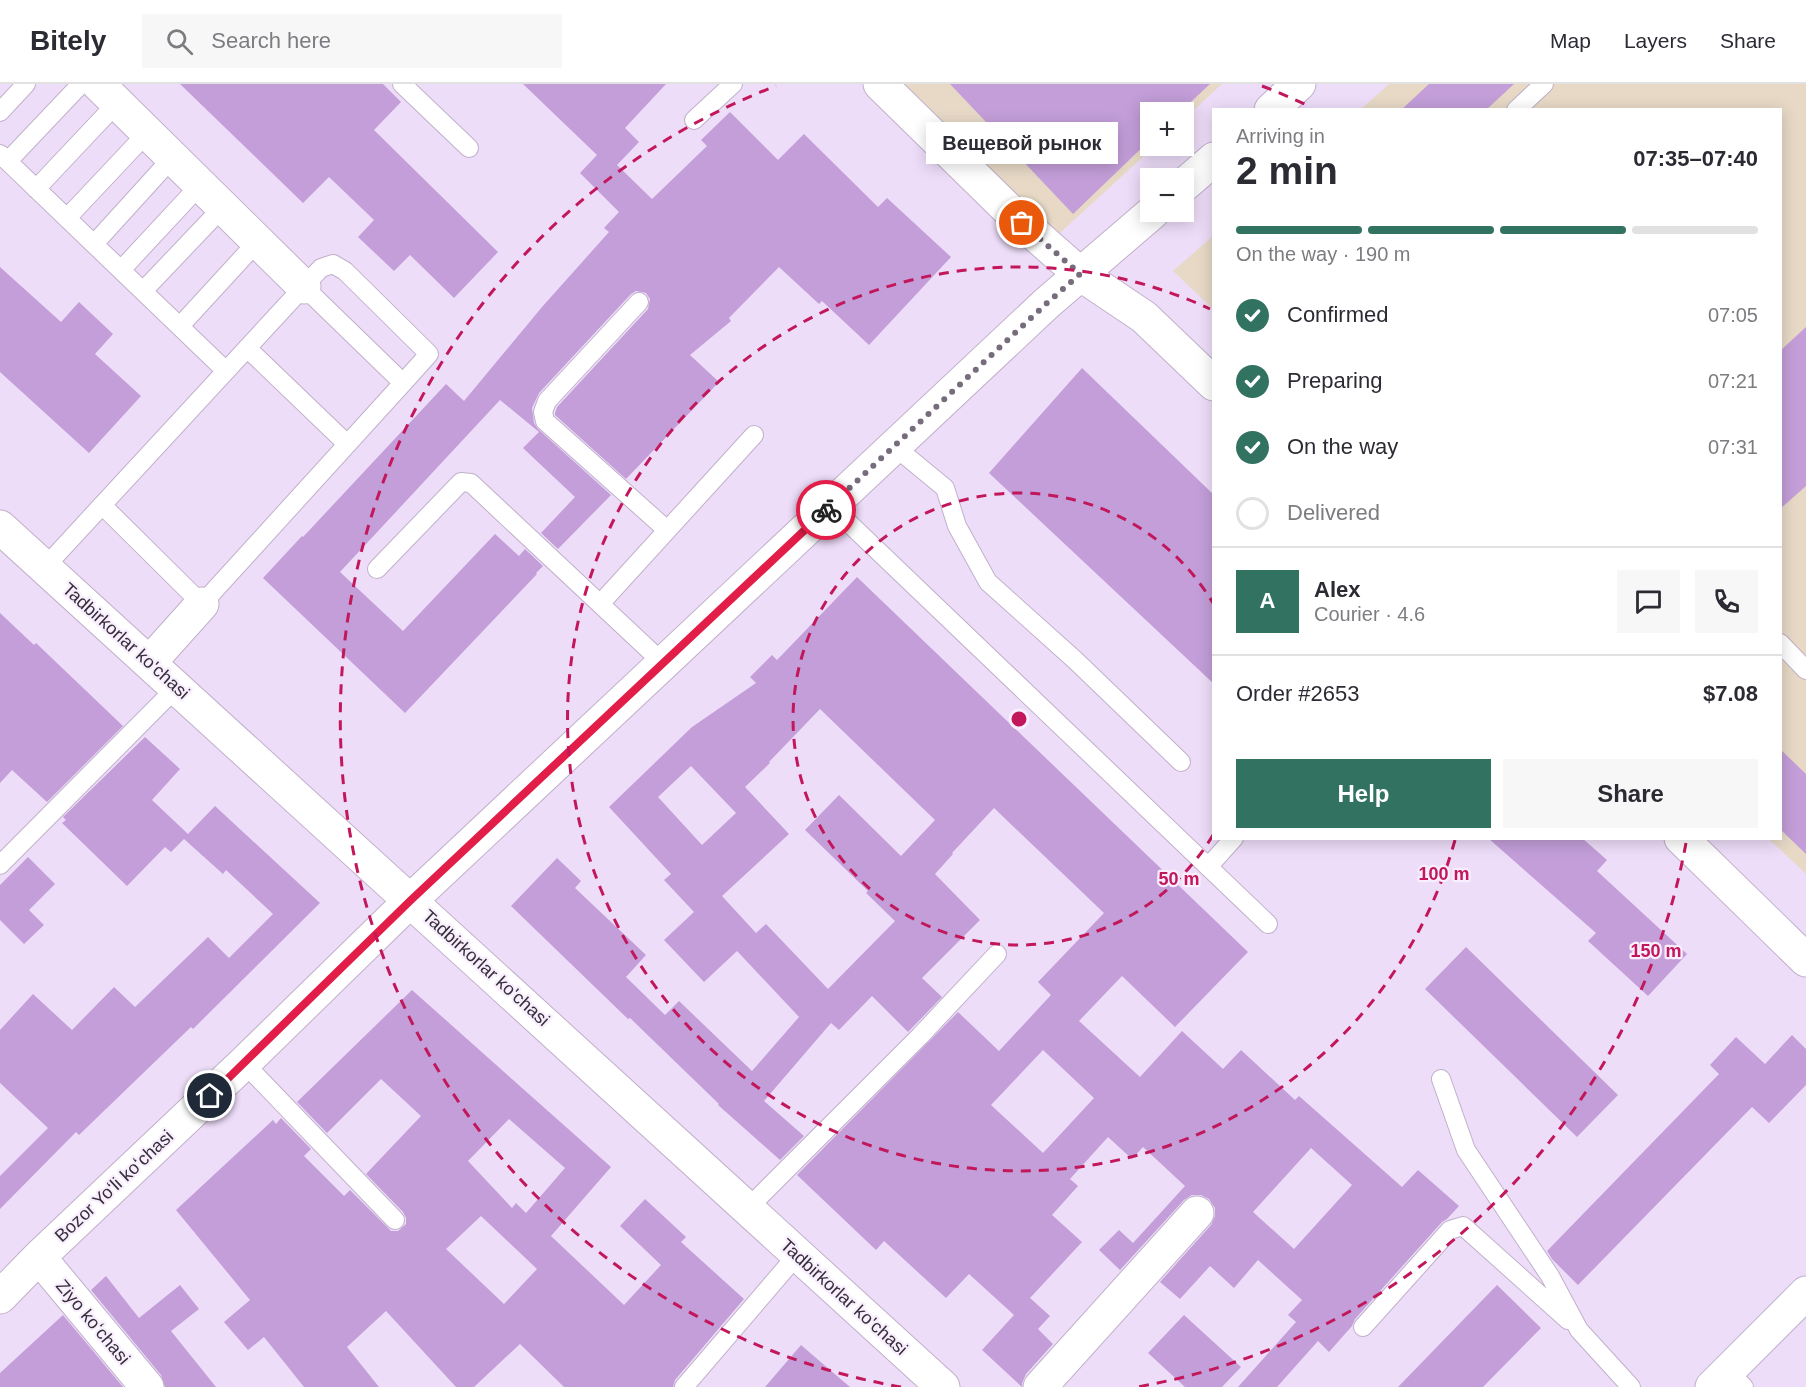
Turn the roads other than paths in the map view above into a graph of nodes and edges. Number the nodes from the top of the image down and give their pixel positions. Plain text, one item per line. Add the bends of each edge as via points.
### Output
1 (26, 84) edge
2 (81, 84) edge
3 (402, 84) edge
4 (733, 84) edge
5 (880, 84) edge
6 (1299, 84) edge
7 (1544, 84) edge
8 (107, 94) edge
9 (1273, 108) edge
10 (1518, 108) edge
11 (0, 112) edge
12 (694, 120) dead end
13 (147, 133) junction
14 (468, 148) dead end
15 (4, 157) edge
16 (173, 157) junction
17 (1212, 161) edge
18 (1194, 176) edge
19 (200, 185) junction
20 (36, 189) junction
21 (223, 207) junction
22 (67, 218) junction
23 (1141, 222) edge
24 (258, 241) junction
25 (94, 244) junction
26 (121, 270) junction
27 (1080, 274) junction
28 (304, 287) junction
29 (143, 291) junction
30 (639, 302) dead end
31 (180, 326) junction
32 (247, 348) junction
33 (226, 371) junction
34 (1212, 382) edge
35 (403, 383) junction
36 (754, 435) dead end
37 (347, 444) junction
38 (894, 446) junction
39 (102, 505) junction
40 (831, 506) junction
41 (0, 527) edge
42 (667, 530) junction
43 (45, 567) junction
44 (377, 569) dead end
45 (202, 604) junction
46 (600, 604) junction
47 (1782, 645) edge
48 (150, 662) junction
49 (663, 663) junction
50 (1806, 670) edge
51 (177, 687) junction
52 (1181, 762) dead end
53 (1232, 840) edge
54 (1683, 840) edge
55 (0, 865) edge
56 (1208, 867) junction
57 (411, 900) junction
58 (1268, 924) dead end
59 (997, 954) dead end
60 (1806, 960) edge
61 (244, 1063) junction
62 (1441, 1079) dead end
63 (748, 1208) junction
64 (1197, 1213) dead end
65 (395, 1220) dead end
66 (797, 1255) junction
67 (39, 1257) junction
68 (1806, 1293) edge
69 (0, 1297) edge
70 (1364, 1327) dead end
71 (1579, 1329) junction
72 (1728, 1382) edge
73 (147, 1387) edge
74 (684, 1387) edge
75 (943, 1387) edge
76 (1040, 1387) edge
77 (1631, 1387) edge

1 - 11 lane
2 - 15 lane
3 - 14 lane
4 - 12 lane
5 - 27 street
6 - 9 street
7 - 10 lane
8 - 13 street
8 - 20 lane
13 - 16 street
13 - 22 lane
15 - 20 lane
16 - 19 street
16 - 25 lane
17 - 18 street
19 - 21 street
19 - 26 lane
20 - 22 lane
21 - 24 street
21 - 29 lane
22 - 25 lane
23 - 27 street, Bozor Yoʻli koʻchasi
24 - 28 street
24 - 31 lane
25 - 26 lane
26 - 29 lane
27 - 34 street via 1144,317
27 - 38 street, Bozor Yoʻli koʻchasi
28 - 32 lane
28 - 35 lane
28 - 35 lane via 321,268 333,264 345,271 429,354
29 - 31 lane
30 - 42 lane via 547,401 543,412 545,421
31 - 33 lane
32 - 33 lane
32 - 37 lane
33 - 39 lane
35 - 37 lane
36 - 42 lane
37 - 45 lane
38 - 40 street, Bozor Yoʻli koʻchasi
38 - 52 lane via 945,488 957,526 988,582
39 - 43 lane
39 - 45 lane
40 - 49 street, Bozor Yoʻli koʻchasi
40 - 56 lane
41 - 43 street, Tadbirkorlar ko'chasi
42 - 46 lane
43 - 48 street, Tadbirkorlar ko'chasi
44 - 46 lane via 461,482 471,483
45 - 48 street
46 - 49 lane
47 - 50 lane
48 - 51 street, Tadbirkorlar ko'chasi
49 - 57 street, Bozor Yoʻli koʻchasi
51 - 55 lane
51 - 57 street, Tadbirkorlar ko'chasi
53 - 56 lane
54 - 60 street
56 - 58 lane
57 - 61 street, Bozor Yoʻli koʻchasi
57 - 63 street, Tadbirkorlar ko'chasi
59 - 63 lane
61 - 65 lane
61 - 67 street, Bozor Yoʻli koʻchasi
62 - 71 lane via 1466,1150 1550,1276
63 - 66 street, Tadbirkorlar ko'chasi
64 - 76 street
66 - 74 lane
66 - 75 street, Tadbirkorlar ko'chasi
67 - 69 street, Bozor Yoʻli koʻchasi
67 - 73 street, Ziyo koʻchasi
68 - 72 street
70 - 71 lane via 1450,1230 1463,1226
71 - 77 lane

